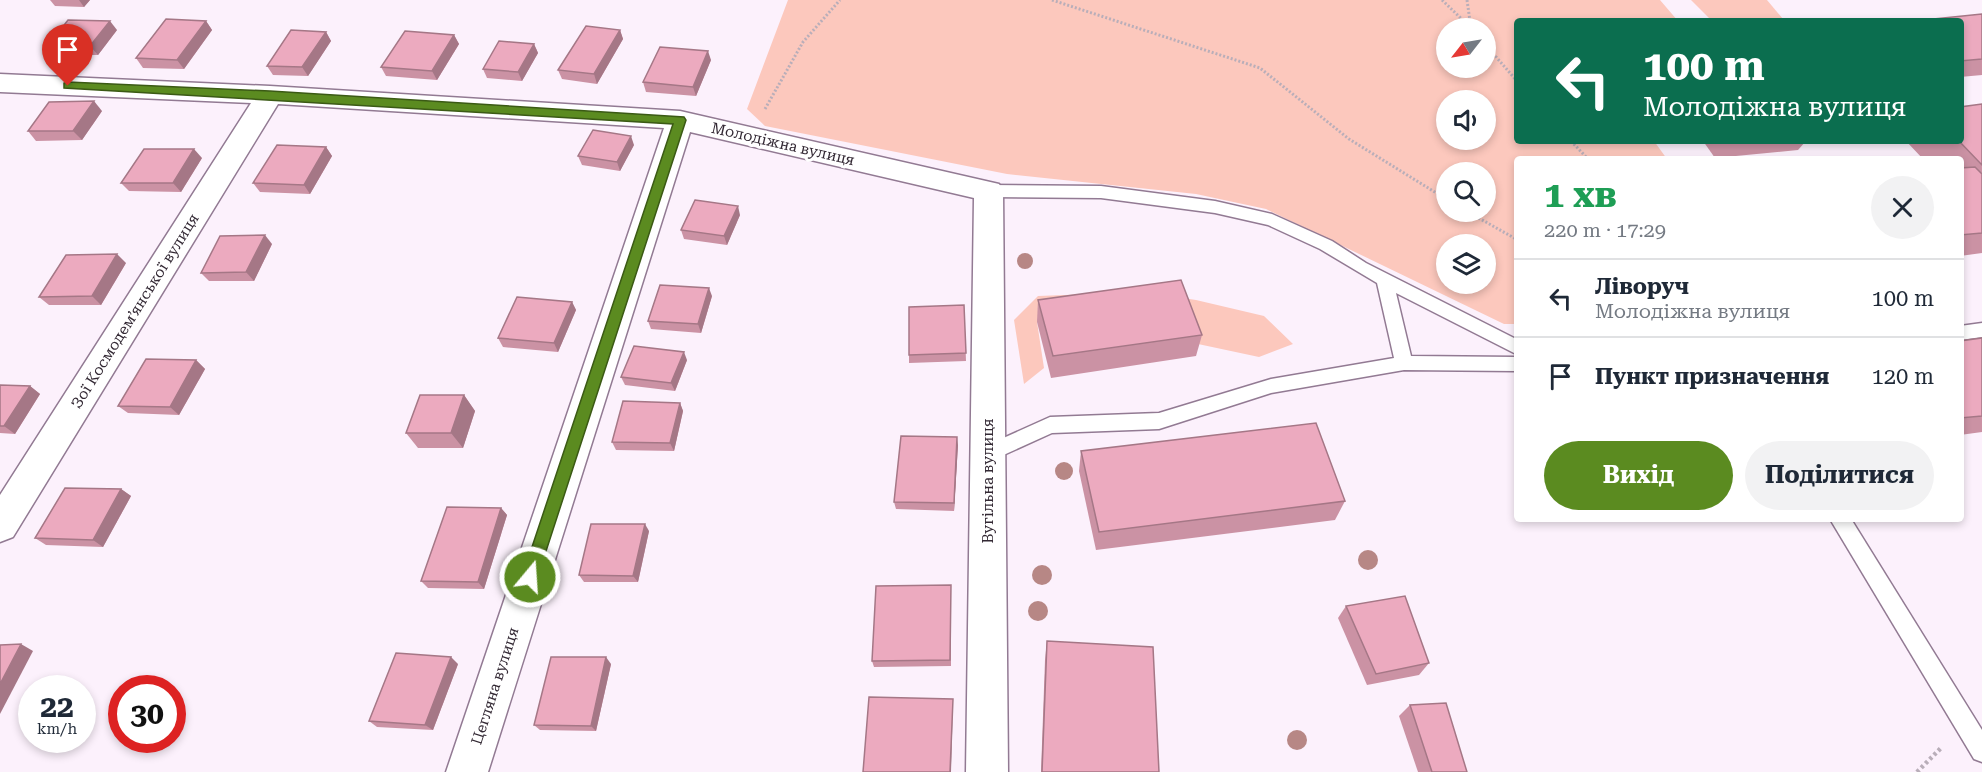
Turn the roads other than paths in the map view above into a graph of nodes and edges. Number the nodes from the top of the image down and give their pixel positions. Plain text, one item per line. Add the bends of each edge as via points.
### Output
1 (0, 82) edge
2 (270, 95) junction
3 (680, 120) junction
4 (989, 191) junction
5 (1384, 279) junction
6 (1982, 330) edge
7 (1964, 332) edge
8 (1514, 346) edge
9 (1404, 363) junction
10 (1514, 364) edge
11 (988, 454) junction
12 (1842, 522) edge
13 (0, 526) edge
14 (1982, 751) edge
15 (467, 772) edge
16 (987, 772) edge

1 - 2 street, Молодіжна вулиця
2 - 3 street, Молодіжна вулиця
2 - 13 street, Зої Космодем’янської вулиця
3 - 4 street, Молодіжна вулиця
3 - 15 street, Цегляна вулиця
4 - 5 lane via 1101,192 1215,207 1272,220 1326,245
4 - 11 street, Вугільна вулиця
5 - 8 lane
5 - 9 lane
6 - 7 lane
9 - 10 lane
9 - 11 lane via 1271,386 1159,421 1050,425
11 - 16 street, Вугільна вулиця
12 - 14 lane

